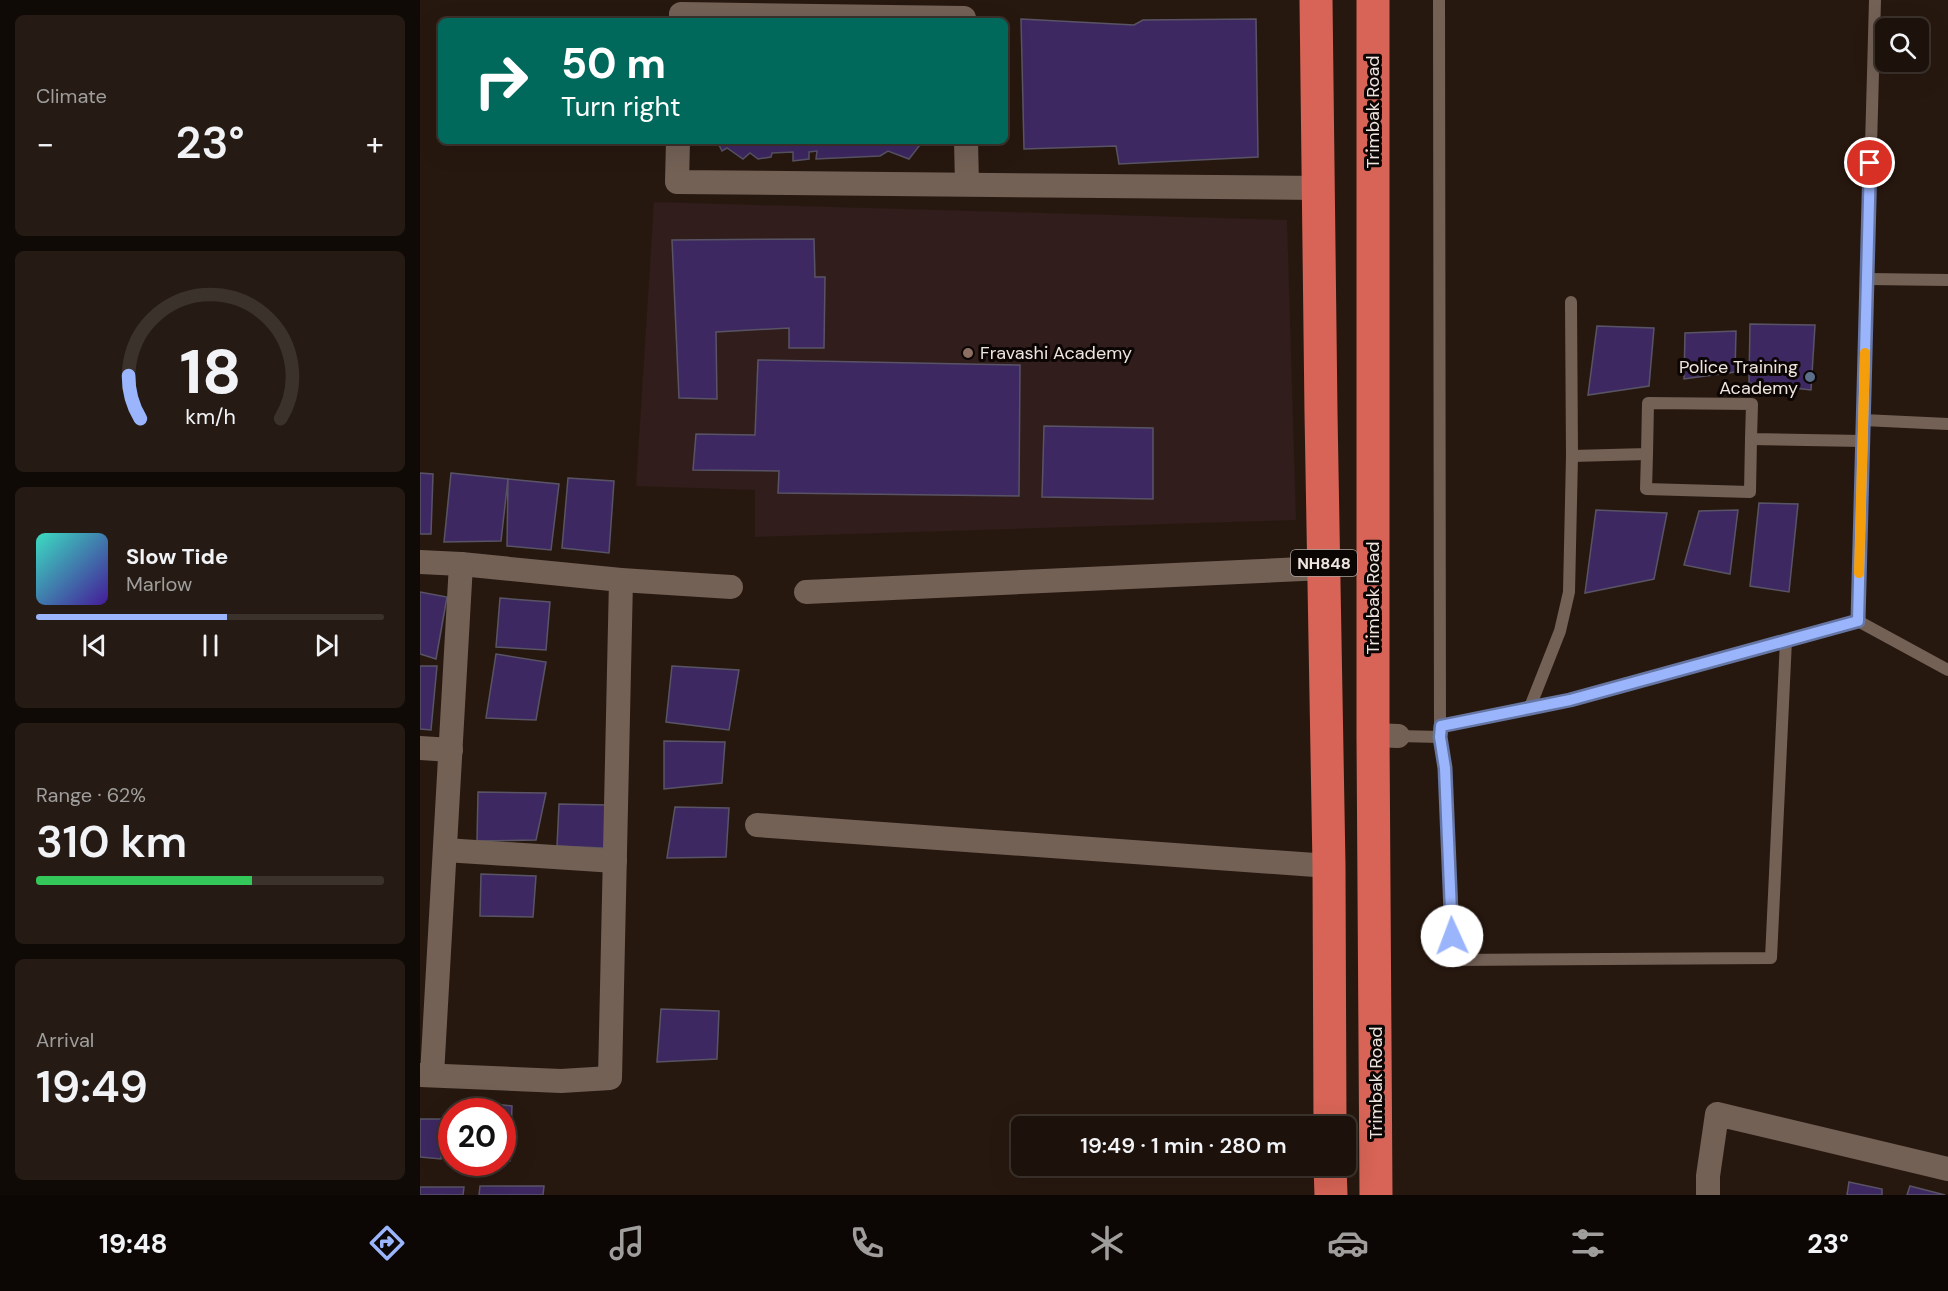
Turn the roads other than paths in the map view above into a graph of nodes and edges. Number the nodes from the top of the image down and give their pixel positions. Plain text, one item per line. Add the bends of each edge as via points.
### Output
1 (1316, 0) edge
2 (1373, 0) edge
3 (1439, 0) edge
4 (1875, 0) edge
5 (681, 18) edge
6 (964, 18) edge
7 (678, 144) edge
8 (966, 144) edge
9 (967, 184) junction
10 (1319, 188) junction
11 (1867, 279) junction
12 (1948, 280) edge
13 (1571, 302) dead end
14 (1863, 420) junction
15 (1948, 423) edge
16 (1751, 439) junction
17 (1863, 441) junction
18 (1647, 454) junction
19 (1572, 456) junction
20 (420, 562) edge
21 (461, 564) junction
22 (1324, 568) junction
23 (621, 580) junction
24 (731, 587) dead end
25 (806, 592) dead end
26 (1858, 621) junction
27 (1786, 640) junction
28 (1948, 670) edge
29 (1530, 707) junction
30 (1440, 731) junction
31 (1386, 736) junction
32 (420, 748) edge
33 (451, 750) junction
34 (757, 825) dead end
35 (445, 850) junction
36 (615, 861) junction
37 (1329, 866) junction
38 (426, 1075) edge
39 (1330, 1116) edge
40 (1948, 1169) edge
41 (1330, 1176) edge
42 (1331, 1195) edge
43 (1376, 1195) edge
44 (1708, 1195) edge

1 - 10 highway, NH848
2 - 31 highway, Trimbak Road
3 - 30 lane
4 - 11 lane
5 - 6 street via 681,14
7 - 9 street via 676,182
8 - 9 street
9 - 10 street
10 - 22 highway, NH848
11 - 12 lane
11 - 14 lane
13 - 19 lane
14 - 15 lane
14 - 17 lane
16 - 17 lane
16 - 18 lane via 1752,404 1648,403
16 - 18 lane via 1750,492 1646,489
17 - 26 lane
18 - 19 lane
19 - 29 lane via 1569,592 1560,631
20 - 21 street
21 - 23 street
21 - 33 street
22 - 25 street
22 - 37 highway, NH848
23 - 24 street
23 - 36 street
26 - 27 lane
26 - 28 lane
27 - 29 lane via 1570,700
27 - 30 lane via 1771,958 1452,960 1445,768
29 - 30 lane
30 - 31 lane
31 - 43 highway, Trimbak Road
32 - 33 street
33 - 35 street
34 - 37 street
35 - 36 street
35 - 38 street
36 - 38 street via 610,1078 561,1081
37 - 39 highway, NH848
40 - 44 street via 1717,1114
41 - 42 highway

